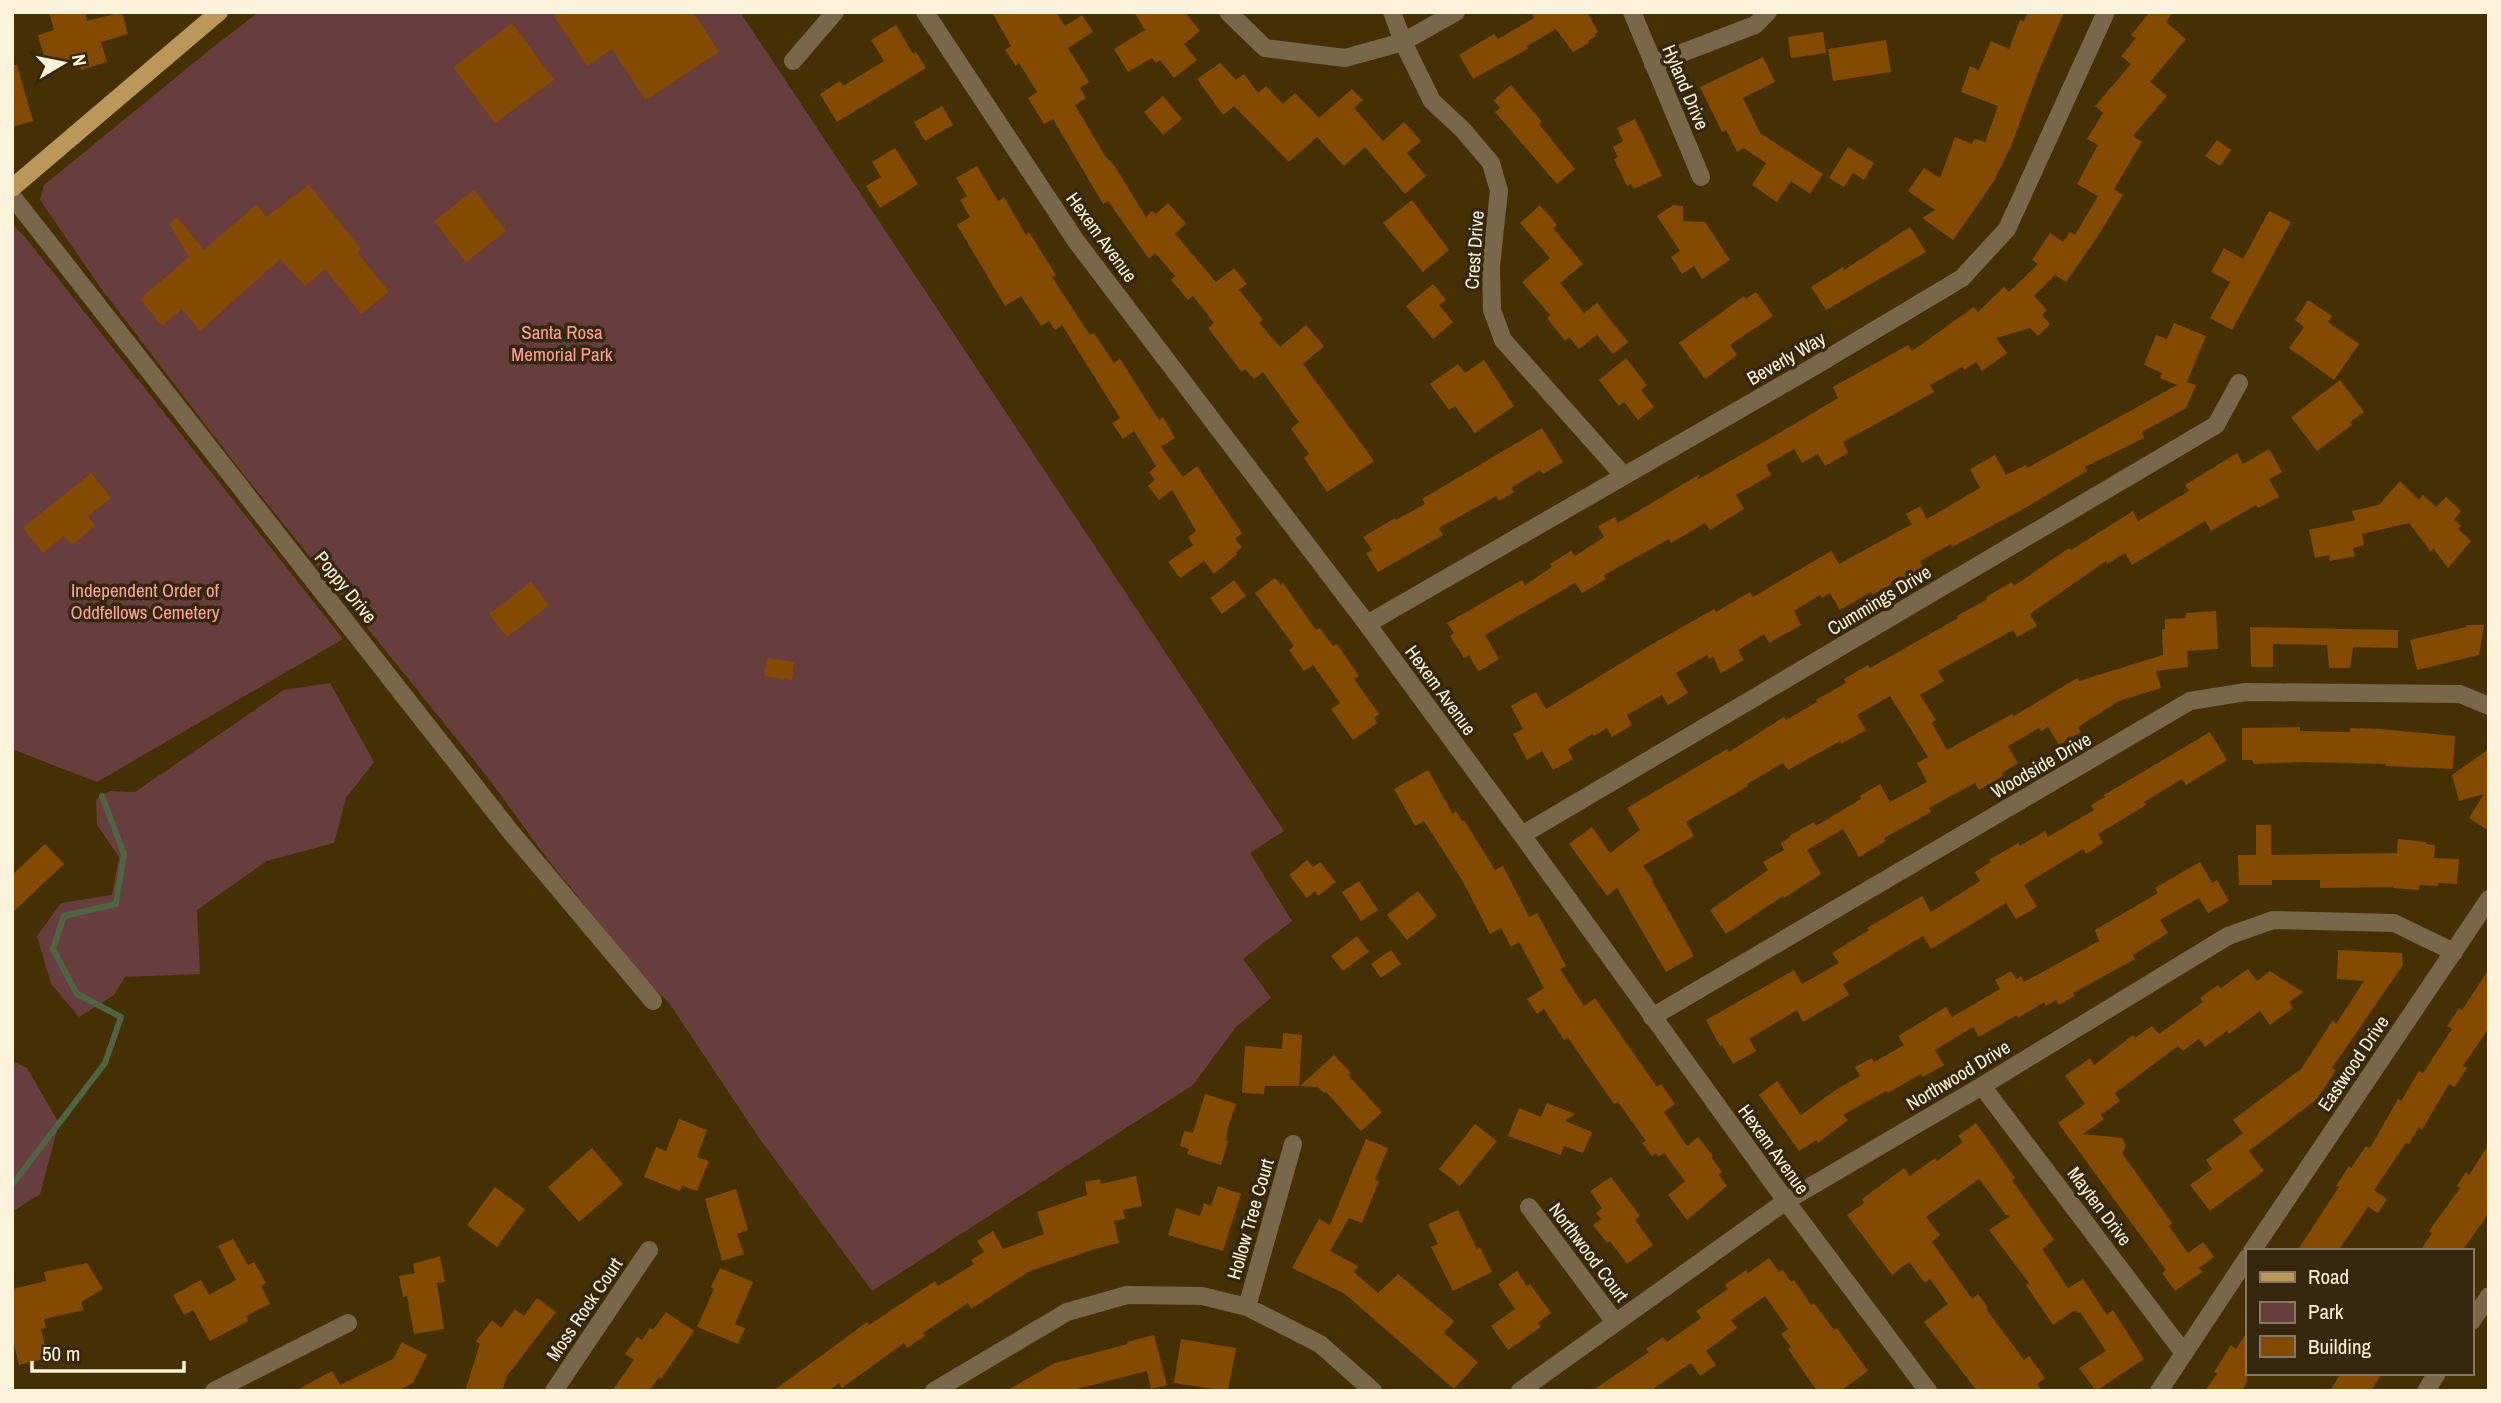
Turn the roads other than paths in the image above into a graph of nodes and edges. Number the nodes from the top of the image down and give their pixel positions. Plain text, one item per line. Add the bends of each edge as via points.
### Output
1 (835, 12) edge
2 (925, 12) edge
3 (1228, 12) edge
4 (1392, 12) edge
5 (1456, 12) edge
6 (1632, 12) edge
7 (1768, 12) edge
8 (2106, 12) edge
9 (214, 14) edge
10 (1403, 42) junction
11 (793, 61) dead end
12 (1653, 64) junction
13 (1701, 177) dead end
14 (12, 188) edge
15 (12, 195) edge
16 (2239, 383) dead end
17 (1624, 476) junction
18 (1367, 624) junction
19 (2489, 706) edge
20 (1522, 835) junction
21 (2489, 899) edge
22 (2454, 952) junction
23 (653, 1001) dead end
24 (1652, 1017) junction
25 (1982, 1086) junction
26 (1293, 1144) dead end
27 (1786, 1201) junction
28 (1529, 1207) dead end
29 (2253, 1249) edge
30 (649, 1251) dead end
31 (2246, 1259) edge
32 (2489, 1296) edge
33 (1247, 1307) junction
34 (2473, 1319) edge
35 (1615, 1322) junction
36 (348, 1323) dead end
37 (2183, 1352) junction
38 (2436, 1375) edge
39 (214, 1391) edge
40 (554, 1391) edge
41 (934, 1391) edge
42 (1373, 1391) edge
43 (1520, 1391) edge
44 (1928, 1391) edge
45 (2158, 1391) edge
46 (2426, 1391) edge

1 - 11 street
2 - 18 street, Hexem Avenue via 1076,241
3 - 10 street via 1265,48 1345,58
4 - 10 street, Crest Drive
5 - 10 street
6 - 12 street, Hyland Drive
7 - 12 street via 1755,24
8 - 17 street, Beverly Way via 2007,229 1962,278
9 - 14 main road
10 - 17 street, Crest Drive via 1432,101 1491,163 1499,191 1491,266 1492,310 1503,340
12 - 13 street, Hyland Drive
15 - 23 street, Poppy Drive via 510,831
16 - 20 street, Cummings Drive via 2216,425
17 - 18 street, Beverly Way
18 - 20 street, Hexem Avenue
19 - 24 street, Woodside Drive via 2460,694 2246,692 2190,701
20 - 24 street, Hexem Avenue
21 - 22 street, Eastwood Drive
22 - 25 street, Northwood Drive via 2394,923 2273,920 2228,936
22 - 29 street, Eastwood Drive
24 - 27 street, Hexem Avenue
25 - 27 street, Northwood Drive
25 - 37 street, Mayten Drive
26 - 33 street, Hollow Tree Court
27 - 35 street, Northwood Drive
27 - 44 street, Hexem Avenue
28 - 35 street, Northwood Court
30 - 40 street, Moss Rock Court
31 - 37 street
32 - 34 street
33 - 41 street via 1202,1296 1128,1295 1067,1312
33 - 42 street via 1320,1344
35 - 43 street, Northwood Drive
36 - 39 street
37 - 45 street
38 - 46 street

